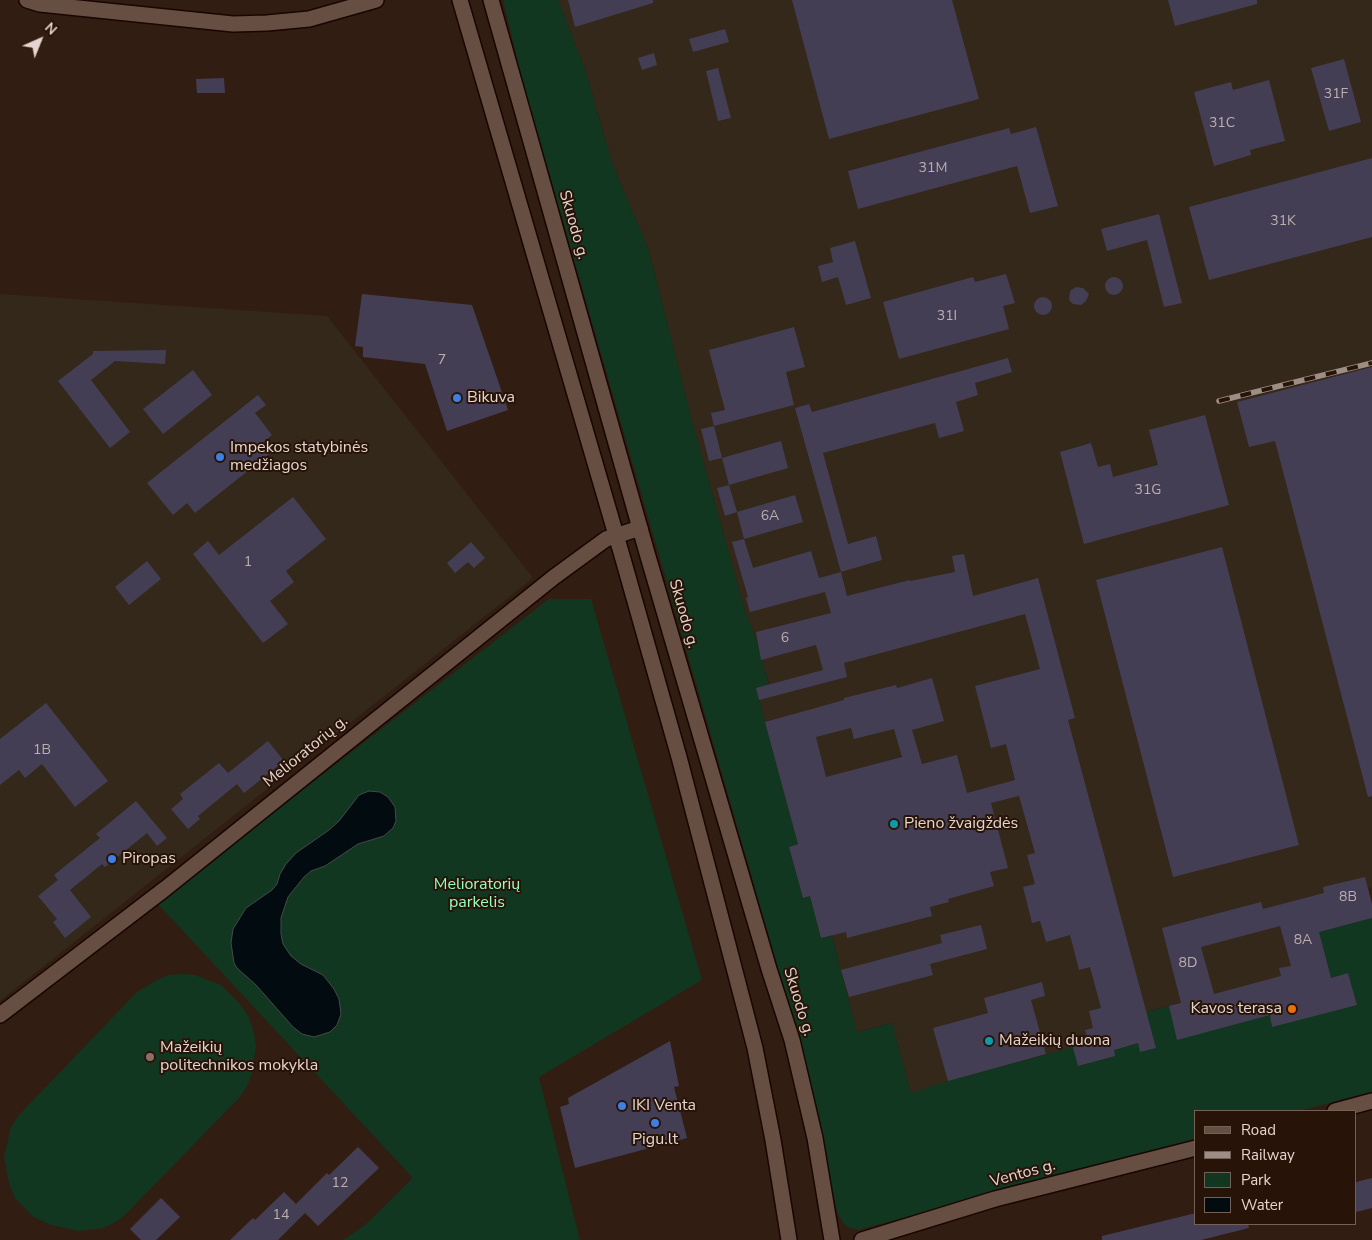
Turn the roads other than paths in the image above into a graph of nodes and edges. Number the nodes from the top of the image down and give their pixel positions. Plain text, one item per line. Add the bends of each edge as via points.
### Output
1 (27, 0) edge
2 (376, 0) edge
3 (460, 0) edge
4 (491, 0) edge
5 (640, 528) junction
6 (616, 536) junction
7 (0, 1014) edge
8 (1372, 1101) edge
9 (1339, 1110) edge
10 (1194, 1149) edge
11 (789, 1240) edge
12 (832, 1240) edge
13 (862, 1240) edge

1 - 2 main road via 233,24 309,19
3 - 6 main road
4 - 5 main road, Skuodo g.
5 - 6 main road, Melioratorių g.
5 - 12 main road, Skuodo g. via 792,1040 815,1138
6 - 7 main road, Melioratorių g. via 606,538 554,577 166,888
6 - 11 main road via 755,1048
8 - 9 main road
10 - 13 main road, Ventos g. via 995,1199

